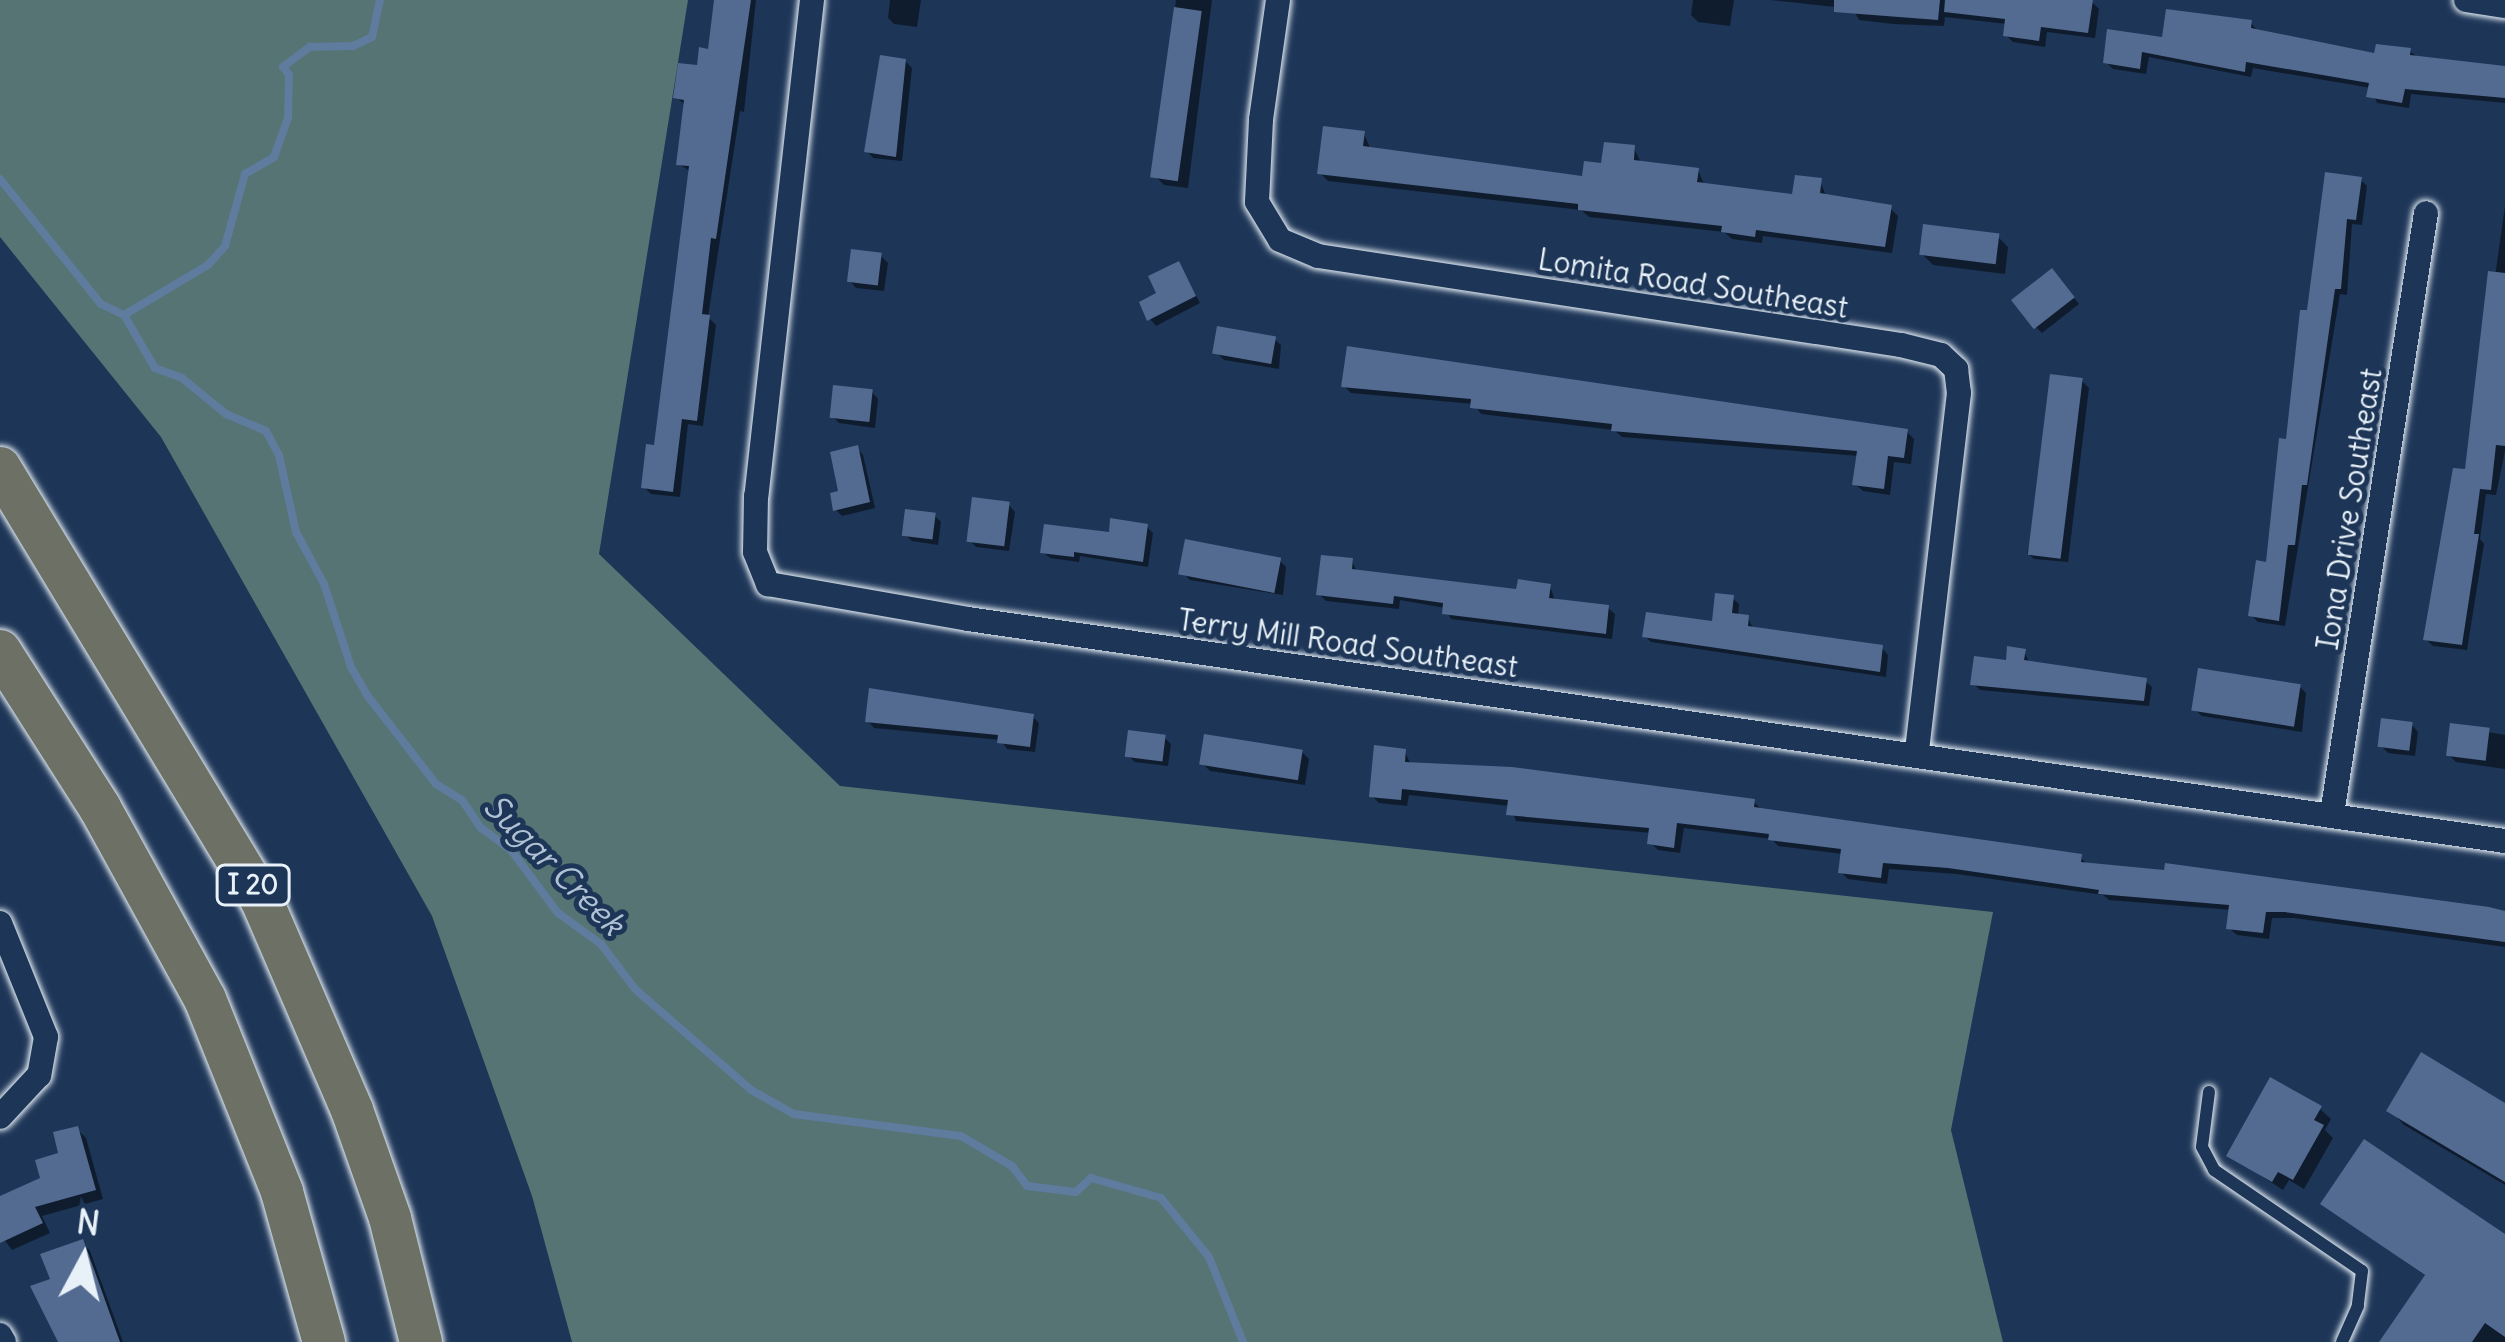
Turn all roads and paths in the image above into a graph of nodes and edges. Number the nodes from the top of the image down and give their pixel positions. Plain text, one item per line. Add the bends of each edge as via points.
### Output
1 (812, 0) edge
2 (1278, 0) edge
3 (2466, 0) edge
4 (2505, 6) edge
5 (2426, 213) dead end
6 (0, 467) edge
7 (0, 651) edge
8 (1917, 753) junction
9 (2332, 814) junction
10 (2505, 841) edge
11 (0, 923) edge
12 (2209, 1092) dead end
13 (0, 1117) edge
14 (324, 1342) edge
15 (421, 1342) edge
16 (2342, 1342) edge

1 - 8 street, Terry Mill Road Southeast via 756,496 755,552 768,584
2 - 8 street, Lomita Road Southeast via 1257,202 1280,240 1318,256 1901,345 1941,355 1956,369
3 - 4 street
5 - 9 street, Iona Drive Southeast
6 - 15 highway, I 20 via 262,901 360,1132
7 - 14 highway via 100,808 205,999 282,1192
8 - 9 street, Terry Mill Road Southeast
9 - 10 street, Terry Mill Road Southeast
11 - 13 street via 46,1036 39,1075
12 - 16 lane via 2202,1147 2214,1170 2362,1271

